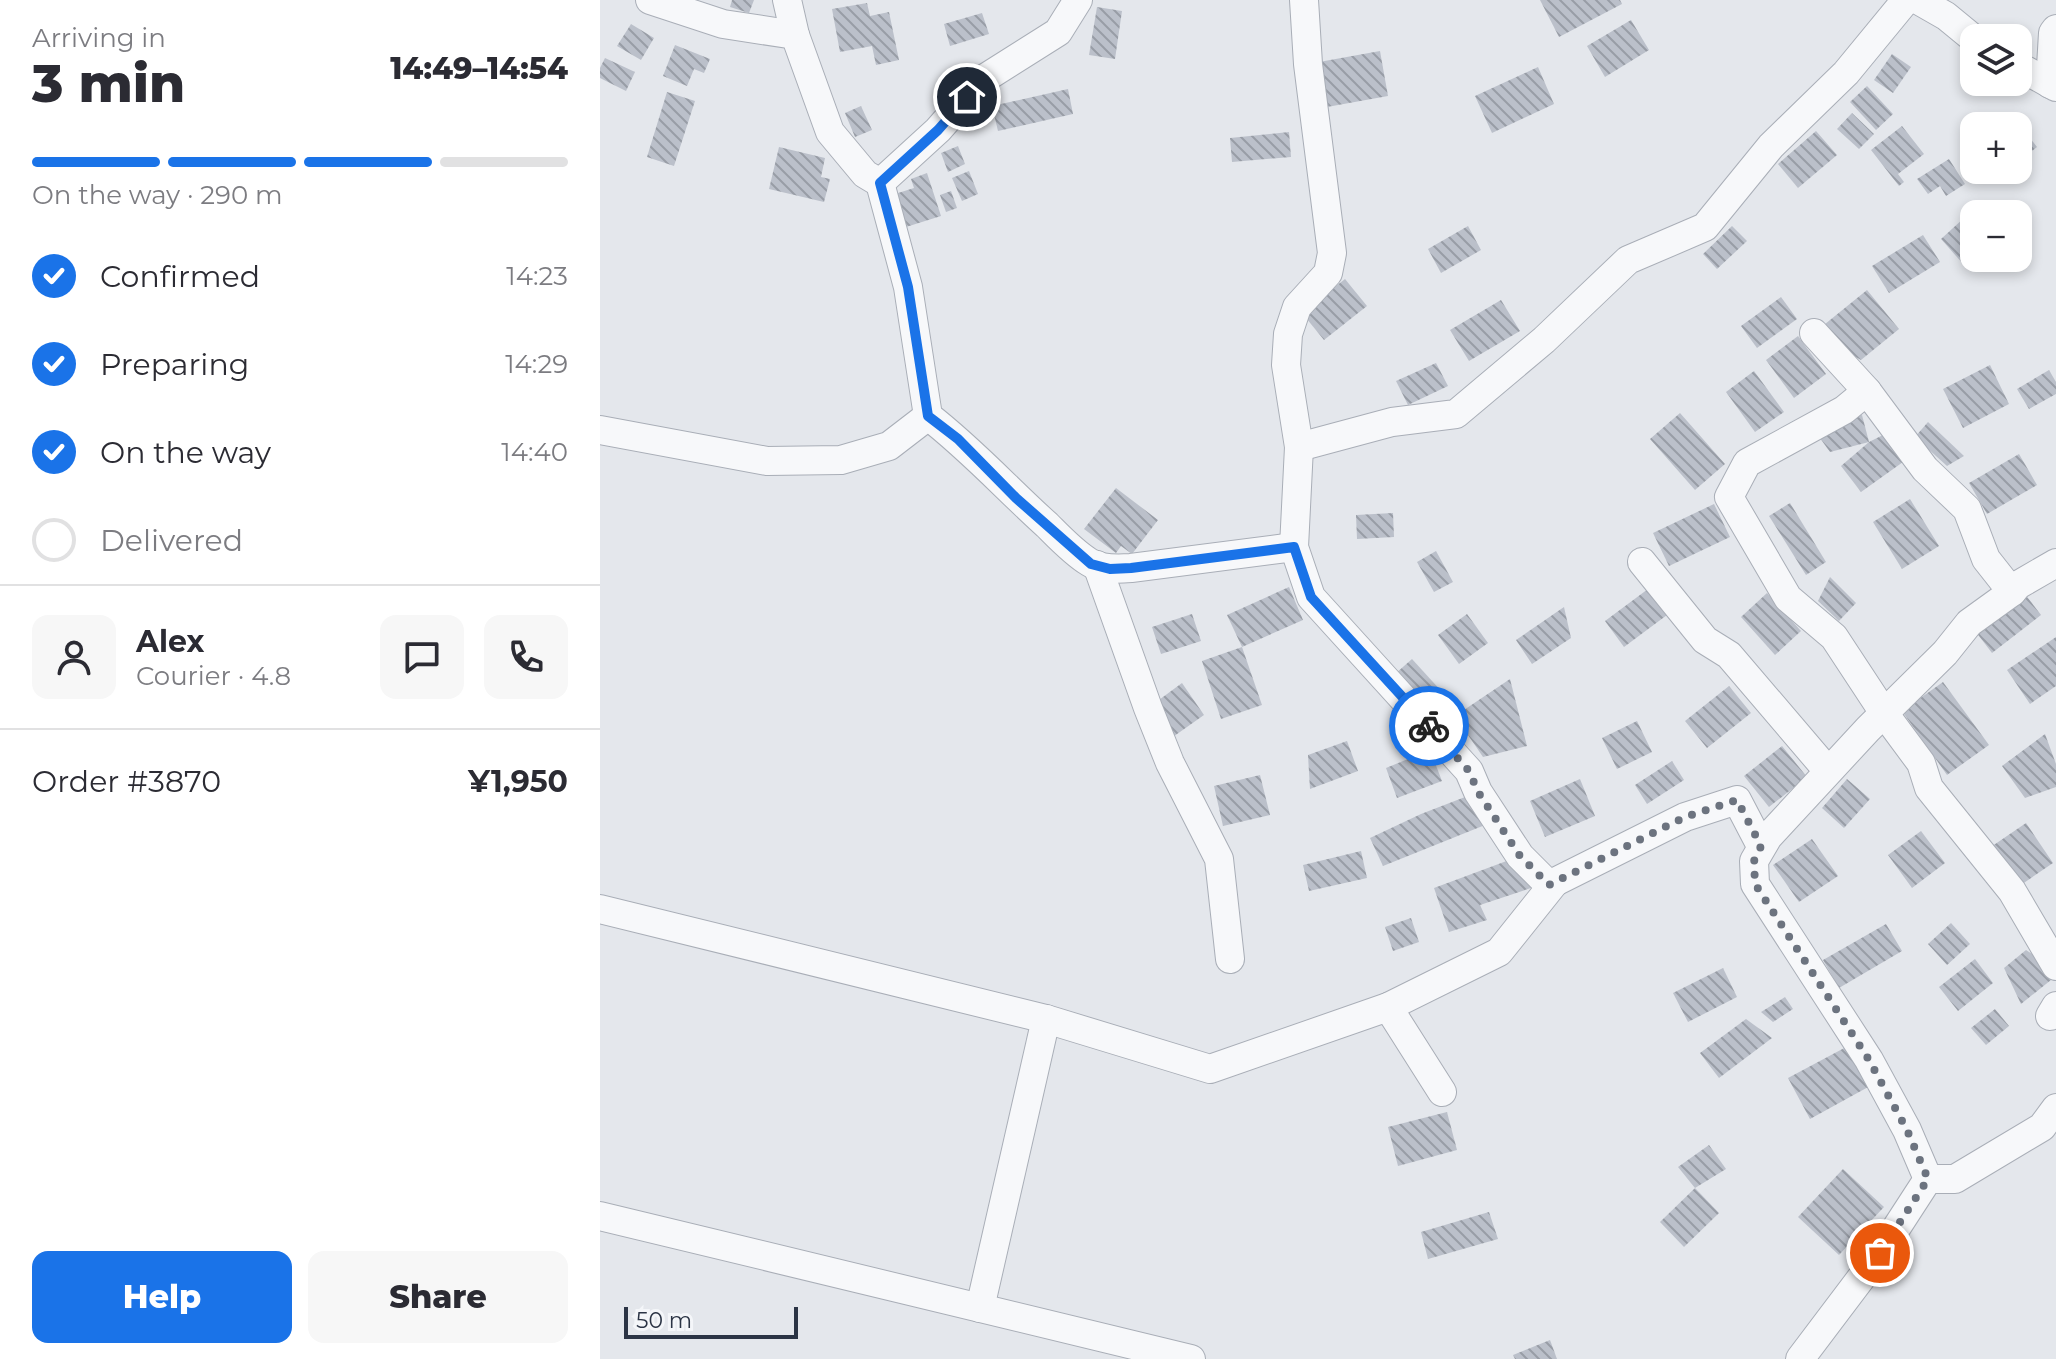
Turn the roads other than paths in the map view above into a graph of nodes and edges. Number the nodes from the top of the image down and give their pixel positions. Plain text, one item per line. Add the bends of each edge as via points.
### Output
1 (650, 0) edge
2 (787, 0) edge
3 (1078, 0) edge
4 (1304, 0) edge
5 (1906, 0) edge
6 (1918, 0) edge
7 (1960, 28) edge
8 (2056, 29) edge
9 (795, 35) junction
10 (2032, 74) edge
11 (2053, 86) edge
12 (880, 183) junction
13 (1814, 333) dead end
14 (1867, 391) junction
15 (928, 416) junction
16 (600, 430) edge
17 (1299, 447) junction
18 (1294, 547) junction
19 (1642, 562) dead end
20 (2056, 563) edge
21 (1097, 565) junction
22 (2012, 592) junction
23 (1884, 713) junction
24 (1828, 771) junction
25 (1761, 846) junction
26 (1555, 882) junction
27 (600, 909) edge
28 (1230, 959) dead end
29 (2056, 966) edge
30 (1388, 1007) junction
31 (1046, 1019) junction
32 (1442, 1092) dead end
33 (2056, 1108) edge
34 (1928, 1179) junction
35 (600, 1216) edge
36 (980, 1308) junction
37 (1805, 1357) edge
38 (1191, 1359) edge

1 - 9 street via 723,24
2 - 9 street
3 - 12 street via 1058,32 982,80
4 - 17 street via 1332,253 1328,273 1297,307 1288,334 1286,365
5 - 17 street via 1846,73 1771,146 1705,227 1628,260 1456,414 1392,422
6 - 7 street
8 - 11 street
9 - 12 street via 830,132 865,174
10 - 11 street
12 - 15 street via 908,287
13 - 14 street
14 - 22 street via 1925,469 1967,509 1986,559
14 - 23 street via 1844,410 1747,463 1729,497 1788,598 1834,637
15 - 16 street via 889,446 841,460 767,461
15 - 21 street
17 - 18 street
18 - 21 street via 1131,568
18 - 26 street via 1311,597 1469,771 1520,856 1549,885
19 - 24 street via 1705,640 1729,655
20 - 22 street
21 - 28 street via 1170,763 1219,859
22 - 23 street via 1969,623
23 - 24 street
23 - 29 street via 1921,763 1929,788 2012,891
24 - 25 street
25 - 26 street via 1737,800 1685,817
25 - 34 street via 1754,861 1755,884 1869,1060
26 - 30 street via 1499,952
27 - 31 street
30 - 31 street via 1210,1069
30 - 32 street
31 - 36 street
33 - 34 street via 2042,1127 1955,1179
34 - 37 street
35 - 36 street
36 - 38 street

